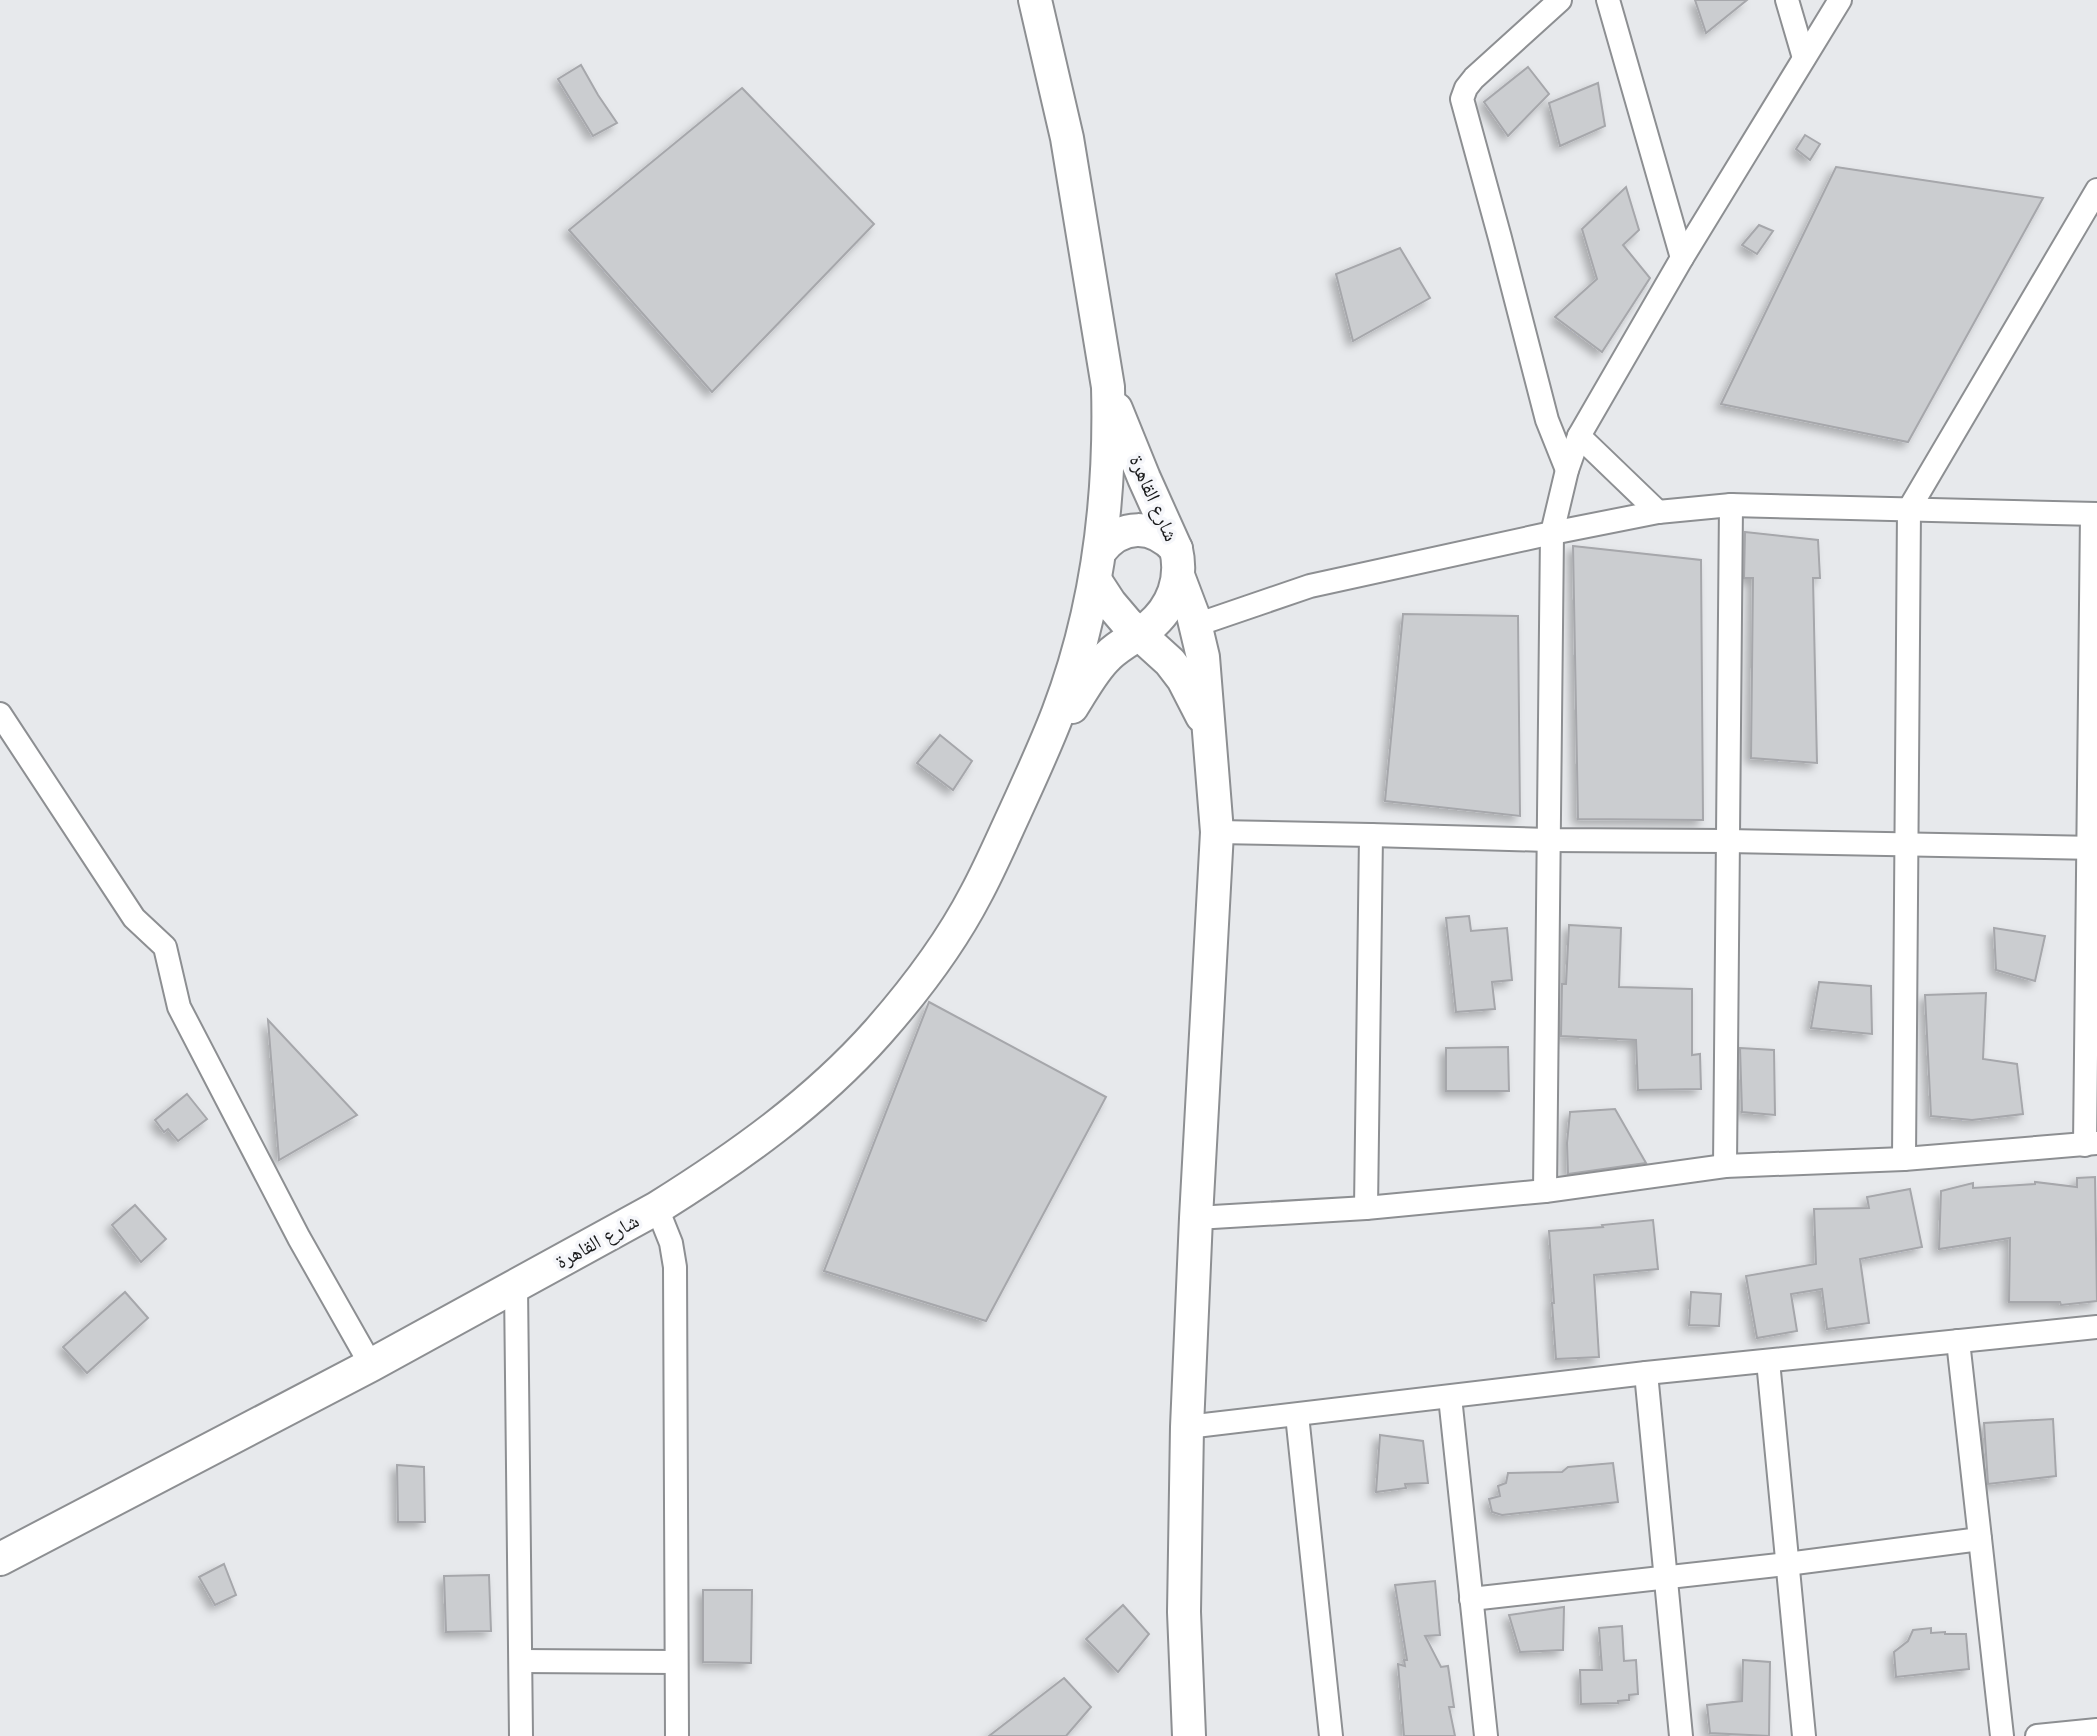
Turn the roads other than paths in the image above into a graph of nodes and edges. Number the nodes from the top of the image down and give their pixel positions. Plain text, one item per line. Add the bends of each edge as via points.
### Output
1 (1035, 0) edge
2 (1560, 0) edge
3 (1608, 0) edge
4 (1787, 0) edge
5 (1840, 0) edge
6 (1804, 58) junction
7 (2097, 190) edge
8 (1682, 258) junction
9 (1108, 387) junction
10 (1579, 436) junction
11 (1567, 470) junction
12 (1731, 505) junction
13 (1909, 509) junction
14 (1658, 512) junction
15 (2094, 514) edge
16 (1552, 533) junction
17 (1178, 564) junction
18 (1098, 566) junction
19 (1196, 625) junction
20 (1139, 634) junction
21 (0, 714) edge
22 (1208, 735) junction
23 (1042, 754) junction
24 (1217, 832) junction
25 (1371, 835) junction
26 (1548, 840) junction
27 (1727, 841) junction
28 (1907, 845) junction
29 (2092, 848) edge
30 (2091, 1144) edge
31 (1904, 1159) junction
32 (1725, 1166) junction
33 (1545, 1191) junction
34 (657, 1208) junction
35 (1366, 1208) junction
36 (1196, 1218) junction
37 (516, 1286) junction
38 (2097, 1327) edge
39 (1958, 1341) junction
40 (1768, 1361) junction
41 (371, 1365) junction
42 (1646, 1373) junction
43 (1450, 1397) junction
44 (1297, 1415) junction
45 (1187, 1427) junction
46 (1980, 1539) junction
47 (0, 1559) edge
48 (1787, 1564) junction
49 (1666, 1578) junction
50 (1471, 1599) junction
51 (521, 1661) junction
52 (676, 1662) junction
53 (2097, 1730) edge
54 (521, 1736) edge
55 (677, 1736) edge
56 (1189, 1736) edge
57 (1331, 1736) edge
58 (1486, 1736) edge
59 (1681, 1736) edge
60 (1804, 1736) edge
61 (2002, 1736) edge
62 (2037, 1736) edge

1 - 9 main road, شارع القاهرة via 1067,138
2 - 11 street via 1474,78 1462,99 1547,420
3 - 8 street
4 - 6 street
5 - 6 street
6 - 8 street
7 - 13 street
8 - 10 street
9 - 17 main road, شارع القاهرة
9 - 18 main road, شارع القاهرة via 1108,469
10 - 11 street
10 - 14 street
11 - 16 street
12 - 13 street
12 - 14 street
12 - 27 street
13 - 15 street
13 - 28 street
14 - 16 street
15 - 29 street
16 - 19 street via 1310,586
16 - 26 street
17 - 18 main road via 1162,536 1133,530 1114,537
17 - 19 main road
17 - 20 main road, شارع القاهرة via 1172,599
18 - 20 main road via 1110,603
18 - 23 main road, شارع القاهرة via 1073,669
19 - 22 main road
20 - 22 main road via 1183,679
20 - 23 main road, شارع القاهرة via 1097,668
21 - 41 street via 134,918 165,947 179,1007
22 - 24 main road
23 - 34 main road, شارع القاهرة via 954,932 876,1034 779,1125
24 - 25 street
24 - 36 main road
25 - 26 street
25 - 35 street
26 - 27 street
26 - 33 street
27 - 28 street
27 - 32 street
28 - 29 street
28 - 31 street
29 - 30 street
30 - 31 street
31 - 32 street
32 - 33 street
33 - 35 street
34 - 37 main road, شارع القاهرة
34 - 52 street via 675,1267
35 - 36 street
36 - 45 main road
37 - 41 main road, شارع القاهرة
37 - 51 street
38 - 39 street
39 - 40 street
39 - 46 street
40 - 42 street
40 - 48 street
41 - 47 main road, شارع القاهرة
42 - 43 street
42 - 49 street
43 - 44 street
43 - 50 street
44 - 45 street
44 - 57 street
45 - 56 main road via 1184,1612
46 - 48 street
46 - 61 street
48 - 49 street
48 - 60 street
49 - 50 street
49 - 59 street
50 - 58 street
51 - 52 street
51 - 54 street
52 - 55 street
53 - 62 street

